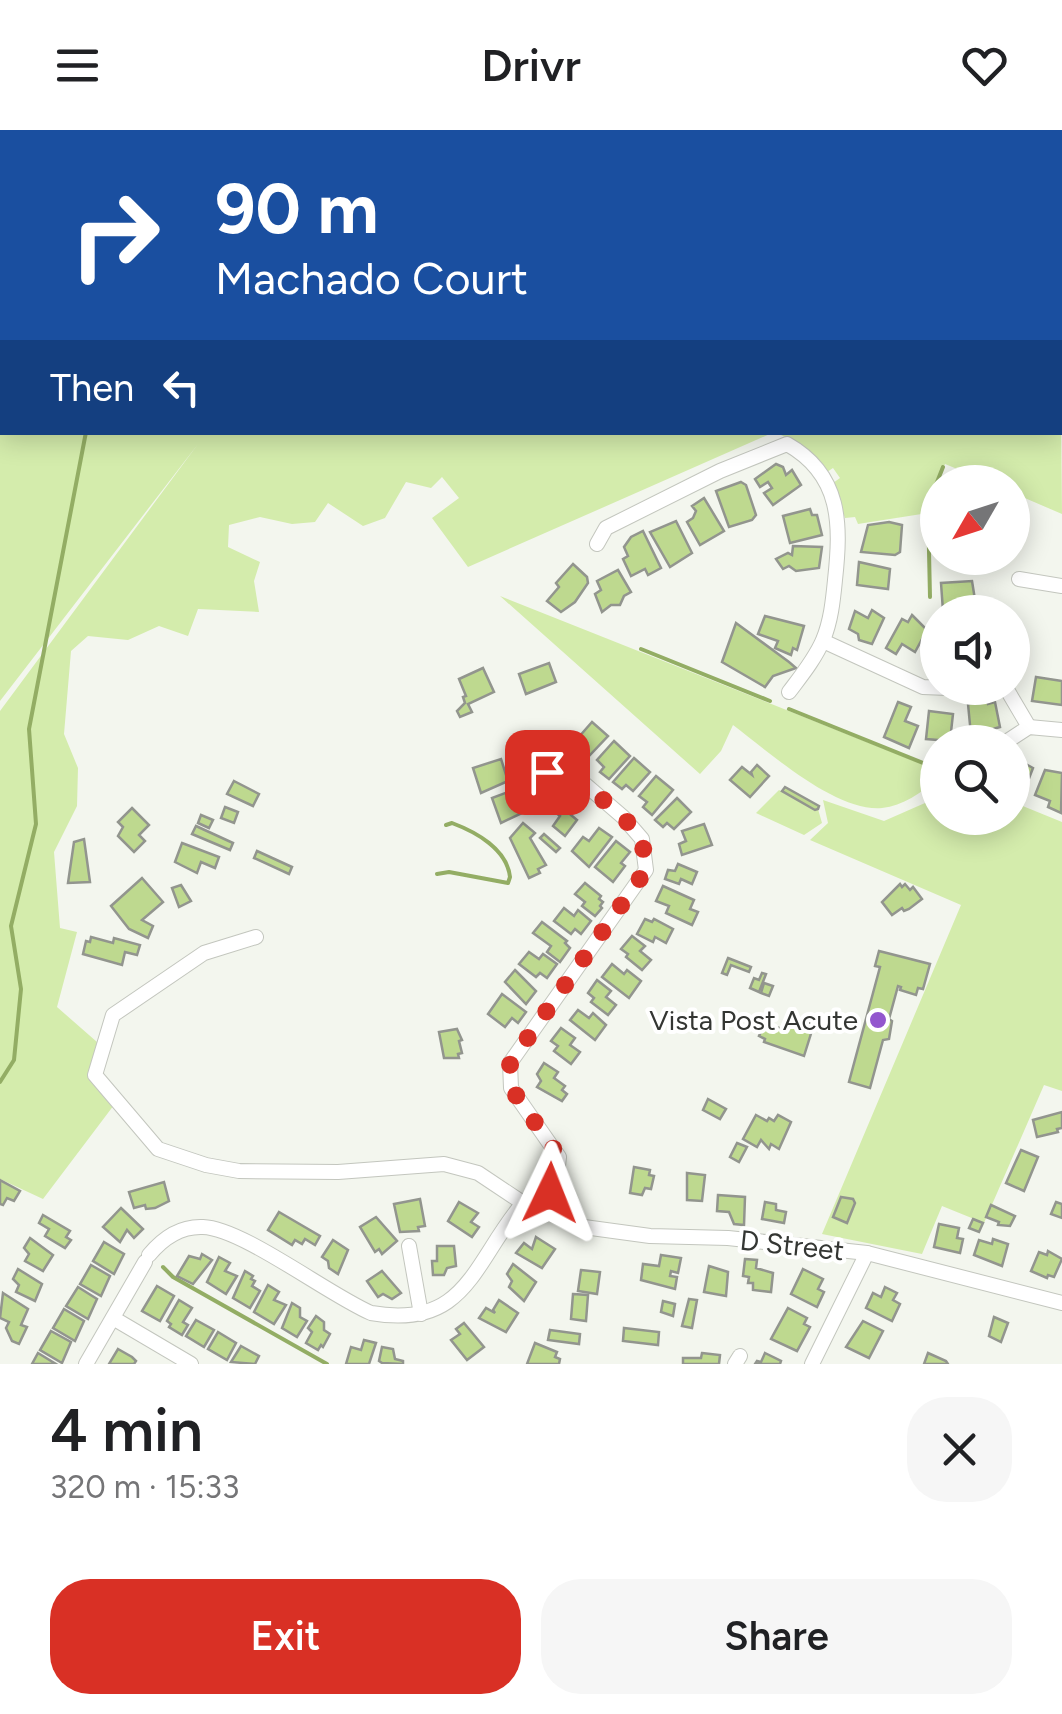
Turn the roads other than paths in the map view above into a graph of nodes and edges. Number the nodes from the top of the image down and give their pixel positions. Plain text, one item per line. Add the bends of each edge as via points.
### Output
1 (597, 544) dead end
2 (1019, 578) dead end
3 (1062, 586) edge
4 (823, 642) junction
5 (920, 687) edge
6 (790, 692) dead end
7 (1030, 727) edge
8 (1062, 730) edge
9 (547, 772) dead end
10 (256, 937) dead end
11 (523, 1203) junction
12 (543, 1205) junction
13 (409, 1246) dead end
14 (867, 1253) junction
15 (1062, 1302) edge
16 (422, 1314) junction
17 (113, 1318) junction
18 (86, 1364) edge
19 (191, 1364) edge
20 (812, 1364) edge

1 - 4 street via 606,528 786,444 827,485 839,515 833,607
2 - 3 street
4 - 5 street
4 - 6 street
7 - 8 street
9 - 12 street via 580,780 623,817 642,839 646,870 510,1063 511,1088 559,1157 556,1183
10 - 11 street via 204,952 114,1014 95,1074 158,1149 239,1170 444,1164 478,1173
11 - 12 street, D Street
11 - 16 street via 465,1288
12 - 14 street, D Street via 584,1227
13 - 16 street
14 - 15 street, D Street
14 - 20 street
16 - 17 street via 371,1313 220,1229 189,1228 147,1258
17 - 18 street
17 - 19 street

